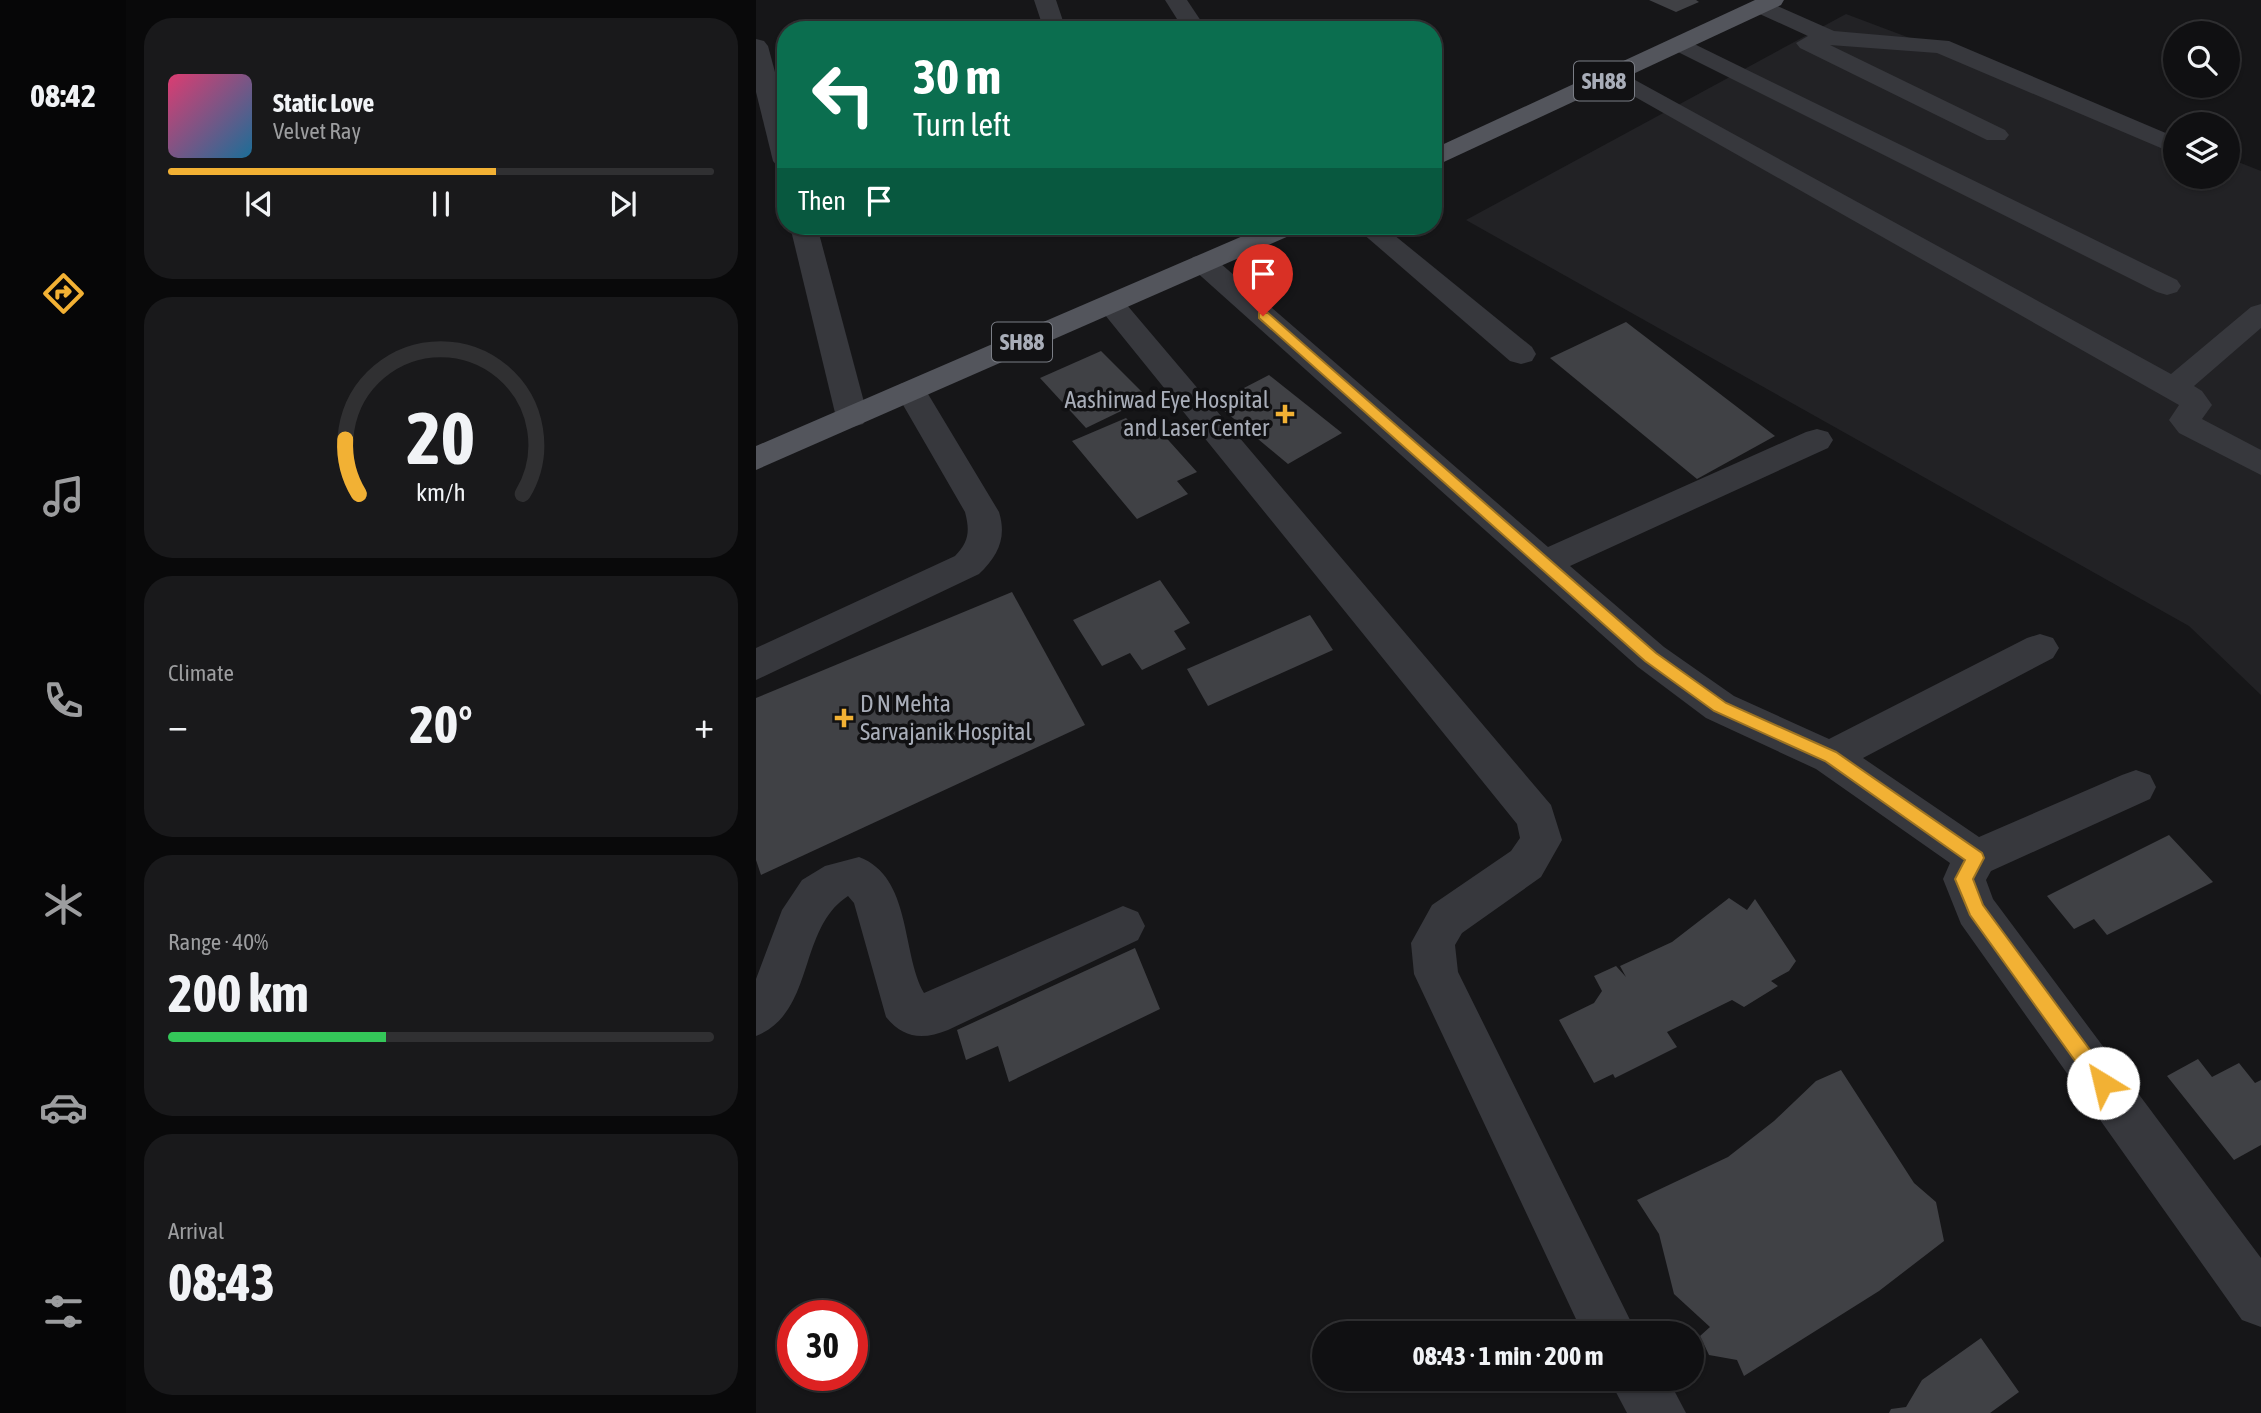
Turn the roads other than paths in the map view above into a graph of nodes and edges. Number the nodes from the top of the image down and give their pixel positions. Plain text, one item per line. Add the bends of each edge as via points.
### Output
1 (1045, 0) edge
2 (1177, 0) edge
3 (1760, 6) edge
4 (1052, 21) edge
5 (1190, 21) edge
6 (1682, 44) junction
7 (756, 46) edge
8 (1615, 76) junction
9 (777, 126) edge
10 (1996, 135) dead end
11 (2163, 141) edge
12 (1442, 155) edge
13 (805, 235) edge
14 (1267, 235) edge
15 (1378, 235) edge
16 (1203, 263) junction
17 (2167, 286) dead end
18 (1111, 304) junction
19 (2258, 319) edge
20 (1521, 354) dead end
21 (2173, 388) junction
22 (911, 391) junction
23 (852, 417) junction
24 (1817, 440) dead end
25 (756, 459) edge
26 (2261, 464) edge
27 (1544, 563) junction
28 (2040, 648) dead end
29 (756, 665) edge
30 (1830, 757) junction
31 (2136, 787) dead end
32 (1976, 858) junction
33 (1123, 926) dead end
34 (756, 1014) edge
35 (2261, 1301) edge
36 (1605, 1321) edge
37 (1644, 1391) edge
38 (1659, 1413) edge

1 - 4 street
2 - 5 street
3 - 6 main road, SH88
3 - 10 street
3 - 11 street via 1830,38 1941,46
6 - 8 main road, SH88
6 - 17 street
7 - 9 street
8 - 12 main road, SH88
8 - 21 street
13 - 23 street
14 - 16 main road, SH88
15 - 20 street
16 - 18 main road, SH88
16 - 27 street
18 - 22 main road, SH88
18 - 36 street via 1536,817 1541,840 1526,864 1447,919 1433,943 1436,974
19 - 21 street
21 - 26 street via 2196,405 2185,420 2190,426
22 - 23 main road, SH88
22 - 29 street via 982,512 988,531 983,550 967,565
23 - 25 main road, SH88
24 - 27 street
27 - 30 street via 1651,657 1720,707
28 - 30 street
30 - 32 street
31 - 32 street
32 - 35 street via 1964,879 1976,910
33 - 34 street via 932,1015 913,1014 902,1002 874,896 859,876 840,879 817,893 797,925 778,986
37 - 38 street

